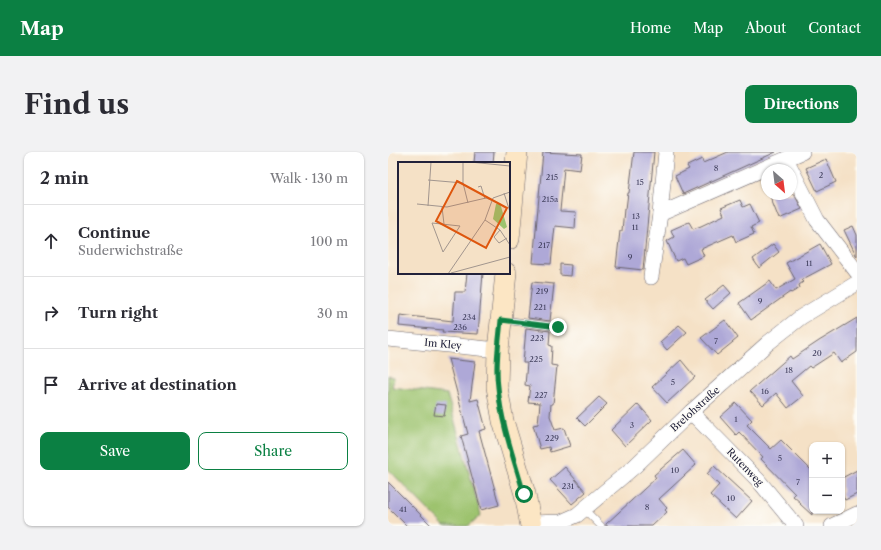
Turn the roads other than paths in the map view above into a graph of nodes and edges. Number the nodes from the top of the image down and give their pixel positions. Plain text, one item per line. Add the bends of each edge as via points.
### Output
1 (517, 152) edge
2 (666, 152) edge
3 (802, 152) edge
4 (786, 159) junction
5 (660, 214) junction
6 (510, 228) edge
7 (857, 272) edge
8 (506, 274) edge
9 (651, 277) dead end
10 (857, 283) edge
11 (501, 320) junction
12 (558, 327) dead end
13 (388, 339) edge
14 (498, 350) junction
15 (691, 412) junction
16 (584, 509) junction
17 (857, 514) edge
18 (532, 524) edge
19 (601, 526) edge
20 (796, 526) edge
21 (832, 526) edge

1 - 6 main road
2 - 5 street
3 - 4 street
4 - 5 street
4 - 7 street via 817,220
5 - 9 street
8 - 11 main road
10 - 15 street, Brelohstraße via 801,317 779,334
11 - 12 lane
11 - 14 main road
13 - 14 street, Im Kley
14 - 18 main road via 497,386
15 - 16 street, Brelohstraße via 635,466
15 - 20 street, Rutenweg via 758,480
16 - 18 street, Brelohstraße via 561,522
16 - 19 lane
17 - 21 street

